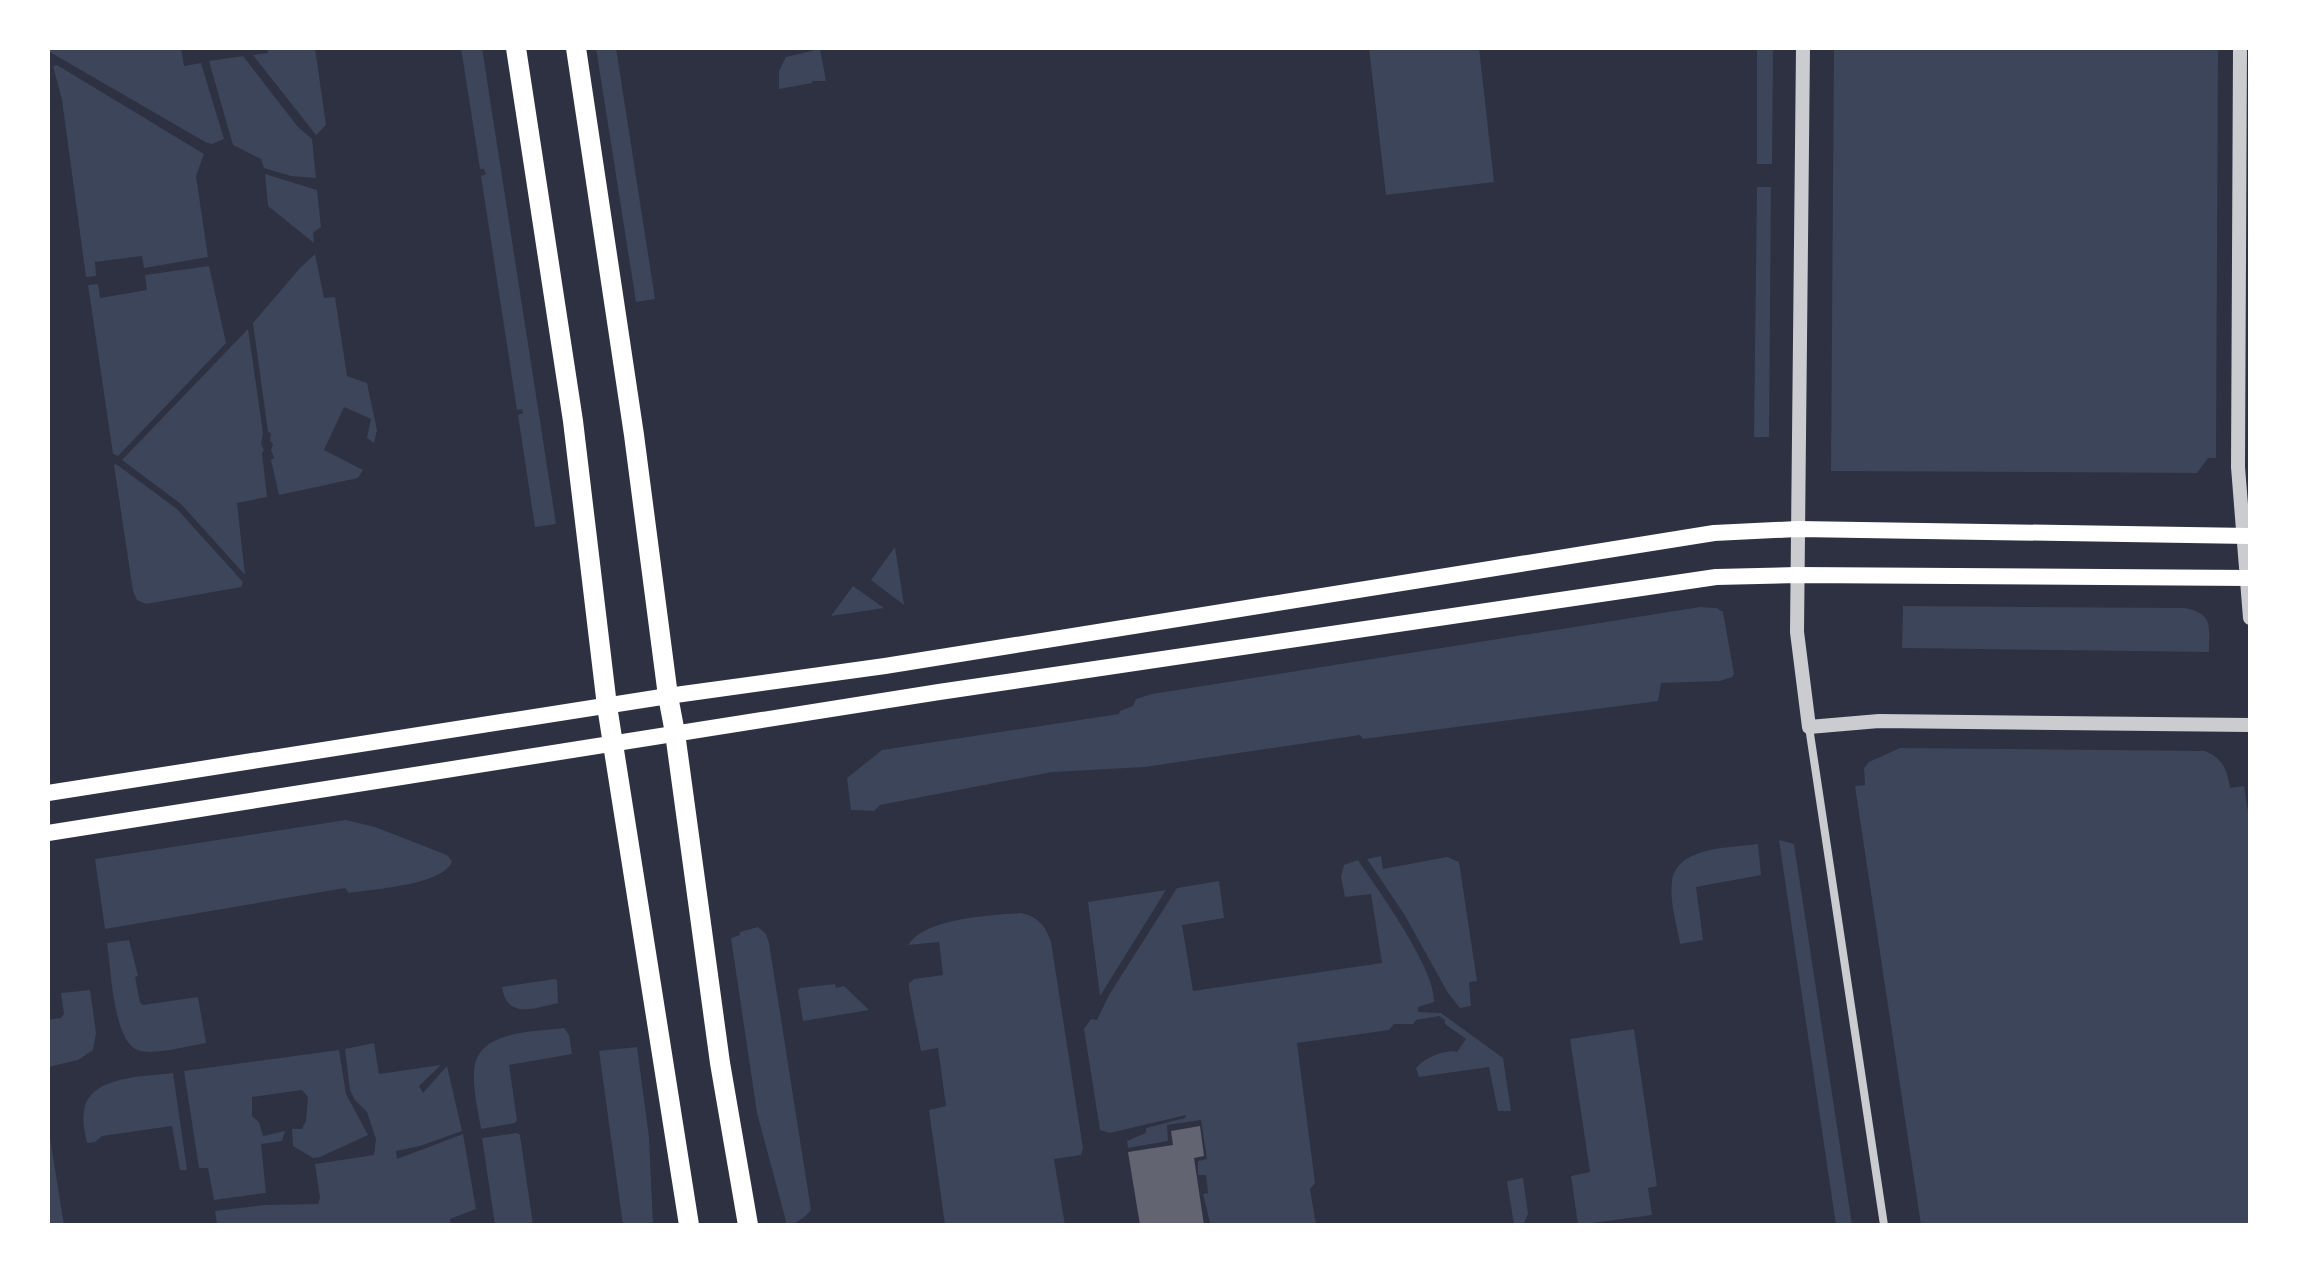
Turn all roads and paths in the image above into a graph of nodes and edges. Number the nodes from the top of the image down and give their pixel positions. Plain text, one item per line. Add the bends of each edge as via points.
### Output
1 (516, 48) edge
2 (576, 48) edge
3 (1803, 48) edge
4 (2240, 48) edge
5 (1798, 529) junction
6 (2247, 536) edge
7 (1797, 575) junction
8 (2248, 578) edge
9 (2250, 618) edge
10 (668, 696) junction
11 (607, 706) junction
12 (2250, 725) edge
13 (1809, 727) junction
14 (675, 733) junction
15 (614, 744) junction
16 (48, 793) edge
17 (48, 833) edge
18 (689, 1225) edge
19 (748, 1225) edge
20 (1884, 1225) edge

1 - 11 main road via 573,421
2 - 10 main road
3 - 5 street
4 - 6 street via 2238,467
5 - 6 main road
5 - 7 street
5 - 10 main road via 1714,533
6 - 8 street
7 - 8 main road
7 - 13 street via 1797,632
7 - 14 main road via 1716,577 1504,606
8 - 9 street
10 - 11 main road
10 - 14 main road
11 - 15 main road
11 - 16 main road
12 - 13 street via 1879,721
13 - 20 street
14 - 15 main road
14 - 19 main road
15 - 17 main road
15 - 18 main road

